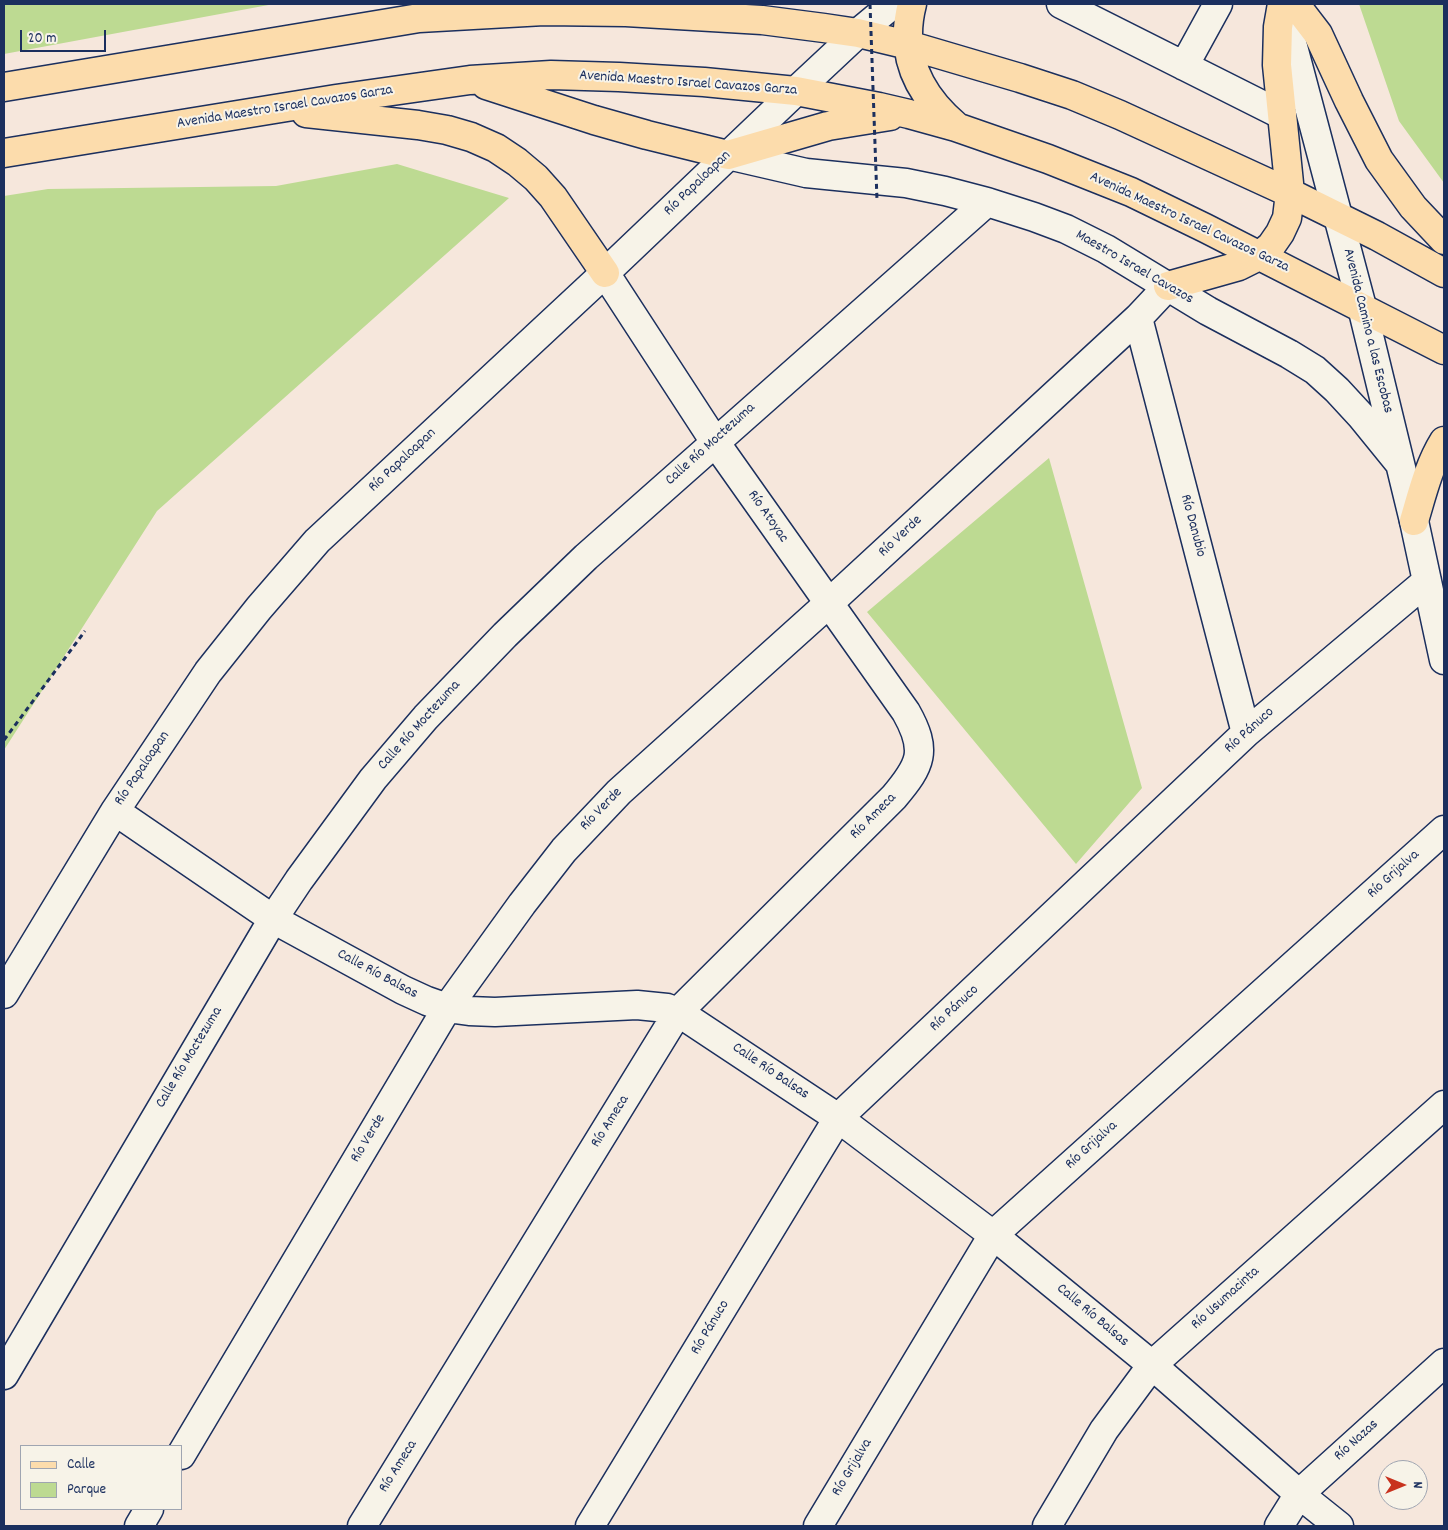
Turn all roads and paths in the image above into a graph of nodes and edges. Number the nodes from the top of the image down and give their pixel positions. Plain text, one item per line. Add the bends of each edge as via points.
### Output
1 (732, 4) edge
2 (870, 4) edge
3 (893, 4) edge
4 (912, 4) edge
5 (1061, 4) edge
6 (1218, 4) edge
7 (1282, 4) edge
8 (1295, 4) edge
9 (703, 16) junction
10 (858, 33) junction
11 (908, 45) junction
12 (1184, 66) junction
13 (470, 80) junction
14 (4, 87) edge
15 (796, 91) junction
16 (273, 110) junction
17 (909, 114) junction
18 (1282, 115) junction
19 (956, 127) junction
20 (4, 153) edge
21 (728, 155) junction
22 (1290, 193) junction
23 (876, 200) dead end
24 (986, 202) junction
25 (1339, 218) junction
26 (1444, 240) edge
27 (1259, 256) junction
28 (605, 273) junction
29 (1444, 273) edge
30 (1168, 286) junction
31 (1362, 307) junction
32 (1138, 318) junction
33 (1444, 350) edge
34 (1444, 441) edge
35 (715, 442) junction
36 (1400, 464) junction
37 (1414, 521) junction
38 (1427, 581) junction
39 (828, 604) junction
40 (84, 631) dead end
41 (1444, 660) edge
42 (1246, 733) junction
43 (4, 740) edge
44 (918, 763) joint
45 (116, 811) junction
46 (1444, 830) edge
47 (273, 919) junction
48 (4, 994) edge
49 (447, 1008) junction
50 (678, 1012) junction
51 (1444, 1104) edge
52 (838, 1118) junction
53 (993, 1235) junction
54 (1444, 1363) edge
55 (1152, 1366) junction
56 (4, 1375) edge
57 (182, 1453) edge
58 (1298, 1494) junction
59 (148, 1510) edge
60 (139, 1526) edge
61 (362, 1526) edge
62 (590, 1526) edge
63 (818, 1526) edge
64 (1047, 1526) edge
65 (1279, 1526) edge
66 (1339, 1526) edge

1 - 9 main road
2 - 23 path, bridge
3 - 10 street, Río Papaloapan
4 - 11 main road
5 - 12 street
6 - 12 street
7 - 18 main road via 1277,65
7 - 25 street, Avenida Camino a las Escobas
8 - 26 main road via 1318,34 1379,160 1413,207
9 - 10 main road
9 - 14 main road via 544,11 419,18
10 - 11 main road
10 - 15 street, Río Papaloapan
11 - 19 main road via 918,80 928,98
11 - 22 main road via 1072,95
12 - 18 street
13 - 15 main road, Avenida Maestro Israel Cavazos Garza via 619,77
13 - 16 main road, Avenida Maestro Israel Cavazos Garza
13 - 21 main road via 594,120
15 - 17 main road, Avenida Maestro Israel Cavazos Garza
15 - 21 street, Río Papaloapan
16 - 20 main road, Avenida Maestro Israel Cavazos Garza
16 - 28 main road via 418,125 471,137 496,148 542,184
17 - 19 main road, Avenida Maestro Israel Cavazos Garza
17 - 21 main road via 828,126
18 - 22 main road
19 - 27 main road, Avenida Maestro Israel Cavazos Garza via 1131,192
21 - 24 street, Maestro Israel Cavazos via 806,173 906,183
21 - 28 street, Río Papaloapan
22 - 25 main road
22 - 27 main road via 1287,218 1280,233
24 - 30 street, Maestro Israel Cavazos via 1066,229 1106,248
24 - 35 street, Calle Río Moctezuma
25 - 29 main road
25 - 31 street, Avenida Camino a las Escobas
27 - 30 main road via 1240,266
27 - 31 main road, Avenida Maestro Israel Cavazos Garza
28 - 35 street, Río Atoyac
28 - 45 street, Río Papaloapan via 317,541 208,672
30 - 32 street, Río Verde
30 - 36 street, Maestro Israel Cavazos via 1315,370 1361,416
31 - 33 main road, Avenida Maestro Israel Cavazos Garza
31 - 36 street, Avenida Camino a las Escobas
32 - 39 street, Río Verde
32 - 42 street, Río Danubio
34 - 37 main road via 1428,475
35 - 39 street, Río Atoyac
35 - 47 street, Calle Río Moctezuma via 580,563 426,717 373,779
36 - 37 street, Avenida Camino a las Escobas
37 - 38 street, Avenida Camino a las Escobas
38 - 41 street, Avenida Camino a las Escobas
38 - 42 street, Río Pánuco
39 - 44 street, Río Atoyac via 906,712 918,745
39 - 49 street, Río Verde via 619,792 564,850
40 - 43 path
42 - 52 street, Río Pánuco
44 - 50 street, Río Ameca via 894,797
45 - 47 street, Calle Río Balsas
45 - 48 street, Río Papaloapan
46 - 53 street, Río Grijalva
47 - 49 street, Calle Río Balsas via 403,990
47 - 56 street, Calle Río Moctezuma
49 - 50 street, Calle Río Balsas via 495,1012 638,1005
49 - 57 street, Río Verde
50 - 52 street, Calle Río Balsas
50 - 61 street, Río Ameca
51 - 55 street, Río Usumacinta
52 - 53 street, Calle Río Balsas
52 - 62 street, Río Pánuco
53 - 55 street, Calle Río Balsas
53 - 63 street, Río Grijalva
54 - 58 street, Río Nazas
55 - 58 street, Calle Río Balsas
55 - 64 street, Río Usumacinta via 1104,1430
58 - 65 street, Río Nazas
58 - 66 street, Calle Río Balsas
59 - 60 street

